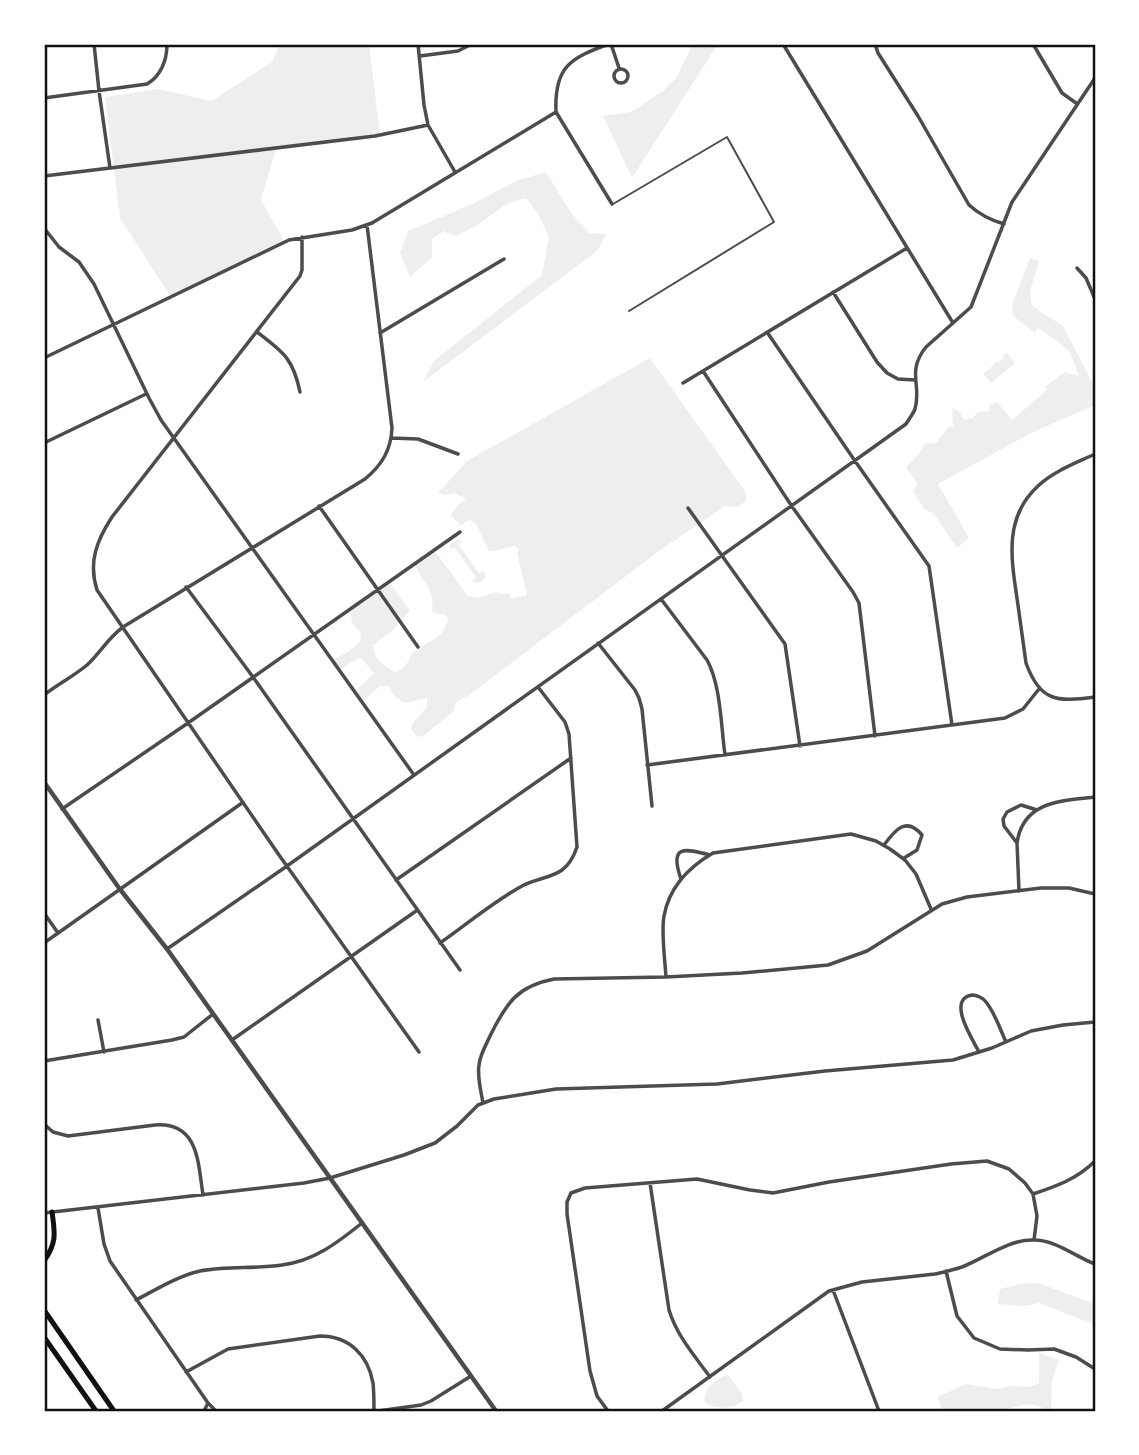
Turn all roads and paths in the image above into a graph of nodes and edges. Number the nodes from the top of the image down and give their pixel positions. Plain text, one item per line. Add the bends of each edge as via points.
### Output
1 (94, 44) edge
2 (167, 44) edge
3 (418, 44) edge
4 (472, 44) edge
5 (610, 44) edge
6 (783, 44) edge
7 (875, 44) edge
8 (1033, 44) edge
9 (419, 56) junction
10 (619, 69) junction
11 (1095, 78) edge
12 (99, 90) junction
13 (44, 98) edge
14 (1077, 104) junction
15 (555, 112) junction
16 (428, 125) junction
17 (110, 168) junction
18 (455, 172) junction
19 (44, 176) edge
20 (612, 204) joint
21 (1004, 224) junction
22 (367, 225) junction
23 (44, 228) edge
24 (302, 237) junction
25 (907, 248) junction
26 (504, 259) dead end
27 (1077, 268) dead end
28 (833, 292) junction
29 (1095, 299) edge
30 (629, 311) dead end
31 (953, 323) junction
32 (114, 324) junction
33 (257, 332) junction
34 (767, 332) junction
35 (380, 333) junction
36 (44, 358) edge
37 (703, 371) junction
38 (915, 380) junction
39 (683, 383) dead end
40 (300, 392) dead end
41 (147, 393) junction
42 (174, 438) junction
43 (391, 438) junction
44 (44, 443) edge
45 (458, 454) dead end
46 (1095, 454) edge
47 (855, 461) junction
48 (791, 505) junction
49 (319, 506) junction
50 (688, 508) dead end
51 (460, 532) dead end
52 (251, 548) junction
53 (722, 555) junction
54 (186, 587) junction
55 (377, 590) junction
56 (661, 599) junction
57 (123, 627) junction
58 (313, 635) junction
59 (598, 643) junction
60 (418, 647) dead end
61 (253, 677) junction
62 (538, 686) junction
63 (1039, 690) junction
64 (44, 695) edge
65 (1095, 697) edge
66 (188, 723) junction
67 (952, 725) junction
68 (875, 736) junction
69 (800, 746) junction
70 (725, 755) junction
71 (571, 758) junction
72 (647, 765) junction
73 (414, 775) junction
74 (44, 782) edge
75 (1095, 797) edge
76 (243, 802) junction
77 (652, 806) dead end
78 (62, 809) junction
79 (1037, 810) junction
80 (353, 819) junction
81 (1017, 843) junction
82 (884, 845) junction
83 (710, 855) junction
84 (903, 858) junction
85 (287, 866) junction
86 (681, 879) junction
87 (396, 880) junction
88 (119, 888) junction
89 (1019, 891) junction
90 (1095, 894) edge
91 (417, 910) junction
92 (931, 910) junction
93 (44, 913) edge
94 (58, 933) junction
95 (44, 943) edge
96 (440, 943) junction
97 (167, 949) junction
98 (352, 957) junction
99 (460, 970) dead end
100 (666, 977) junction
101 (213, 1014) junction
102 (98, 1020) dead end
103 (1095, 1022) edge
104 (232, 1040) junction
105 (1006, 1042) junction
106 (104, 1052) junction
107 (419, 1052) dead end
108 (979, 1052) junction
109 (44, 1061) edge
110 (483, 1103) junction
111 (44, 1124) edge
112 (1095, 1161) edge
113 (330, 1178) junction
114 (650, 1183) junction
115 (1033, 1194) junction
116 (203, 1195) junction
117 (98, 1207) junction
118 (44, 1213) edge
119 (52, 1213) junction
120 (362, 1223) junction
121 (1034, 1240) junction
122 (44, 1261) edge
123 (1095, 1264) edge
124 (946, 1271) junction
125 (833, 1290) junction
126 (136, 1300) junction
127 (44, 1310) edge
128 (44, 1337) edge
129 (1095, 1368) edge
130 (186, 1373) junction
131 (471, 1376) junction
132 (710, 1377) junction
133 (208, 1404) junction
134 (96, 1411) edge
135 (114, 1411) edge
136 (204, 1411) edge
137 (216, 1411) edge
138 (376, 1411) edge
139 (496, 1411) edge
140 (608, 1411) edge
141 (662, 1411) edge
142 (879, 1411) edge

1 - 12 street
2 - 12 street via 166,58 153,80
3 - 9 street
4 - 9 street via 458,51
5 - 10 street
5 - 15 street via 579,55 564,69
6 - 25 street
7 - 21 street via 969,205
8 - 14 street via 1062,93
9 - 16 street
10 - 10 street via 614,78 624,83 628,73
11 - 14 street
12 - 13 street
12 - 17 street
14 - 21 street via 1021,187
15 - 18 street
15 - 20 street
16 - 17 street via 375,136
16 - 18 street
17 - 19 street
18 - 22 street
20 - 30 lane via 727,137 774,222
21 - 31 street via 974,303
22 - 24 street
22 - 35 street
23 - 32 street via 88,273
24 - 32 street
24 - 33 street via 300,276
25 - 28 street
25 - 31 street
26 - 35 street
27 - 29 street
28 - 34 street
28 - 38 street via 887,373
31 - 38 street via 920,354
32 - 36 street
32 - 41 street
33 - 40 street via 293,366
33 - 42 street
34 - 37 street
34 - 47 street
35 - 43 street
37 - 39 street
37 - 48 street
38 - 47 street via 916,405 906,424
41 - 42 street
41 - 44 street
42 - 52 street
42 - 57 street via 112,517 95,552 97,590
43 - 45 street via 418,439
43 - 49 street via 384,459 373,472
46 - 63 street via 1038,486 1014,526 1011,557 1026,663
47 - 48 street
47 - 67 street via 929,566
48 - 53 street
48 - 68 street via 859,603
49 - 52 street
49 - 55 street
50 - 53 street
51 - 55 street
52 - 54 street
52 - 58 street
53 - 56 street
53 - 69 street via 785,644
54 - 57 street
54 - 61 street
55 - 58 street
55 - 60 street
56 - 59 street
56 - 70 street via 712,669
57 - 64 street via 84,667
57 - 66 street
58 - 61 street
58 - 73 street
59 - 62 street
59 - 72 street via 639,698
61 - 66 street
61 - 80 street
62 - 71 street via 565,722
62 - 73 street
63 - 65 street via 1067,700
63 - 67 street via 1014,715
66 - 76 street
66 - 78 street
67 - 68 street
68 - 69 street
69 - 70 street
70 - 72 street
71 - 87 street
71 - 96 street via 577,847 573,858 564,869 524,884
72 - 77 street
73 - 80 street
74 - 78 street
75 - 79 street
76 - 85 street
76 - 88 street
78 - 88 street
79 - 81 street via 1019,828
79 - 81 street via 1021,805 1007,812 1004,826
80 - 85 street
80 - 87 street
81 - 89 street
82 - 83 street via 851,834
82 - 84 street
82 - 84 street via 905,825 918,830 922,835 917,850
83 - 86 street
83 - 86 street via 690,850 679,853 676,865
84 - 92 street via 916,874
85 - 97 street
85 - 98 street
86 - 100 street via 669,897 663,919
87 - 91 street
88 - 94 street
88 - 97 street
89 - 90 street via 1069,888
89 - 92 street via 967,897
91 - 96 street
91 - 98 street
92 - 100 street via 867,951 828,965
93 - 94 street
94 - 95 street
96 - 99 street
97 - 101 street
98 - 104 street
98 - 107 street
100 - 110 street via 554,979 515,995 502,1011 478,1064
101 - 104 street
101 - 106 street via 184,1037
102 - 106 street
103 - 105 street via 1031,1031
104 - 113 street
105 - 108 street
105 - 108 street via 986,1001 968,996 960,1005
106 - 109 street
108 - 110 street via 953,1060 717,1084 555,1089
110 - 113 street via 435,1143
111 - 116 street via 68,1136 162,1125 177,1128 196,1150
112 - 115 street via 1066,1183
113 - 116 street
113 - 120 street
114 - 115 street via 697,1179 773,1193 987,1161 1009,1169
114 - 132 street via 673,1324
114 - 140 street via 585,1188 571,1193 567,1202 590,1371 597,1396
115 - 121 street via 1037,1216
116 - 117 street
117 - 119 street
117 - 126 street via 110,1261
118 - 119 street
119 - 122 highway via 55,1239
120 - 126 street via 328,1250 309,1258 284,1265 201,1271
120 - 131 street
121 - 123 street via 1055,1244
121 - 124 street
124 - 125 street
124 - 129 street via 957,1315 974,1338 1000,1349 1054,1349
125 - 132 street
125 - 142 street
126 - 130 street
127 - 135 highway
128 - 134 highway
130 - 133 street
130 - 138 street via 228,1349 320,1336 341,1338 368,1367
131 - 138 street via 421,1405
131 - 139 street
132 - 141 street
133 - 136 street
133 - 137 street

